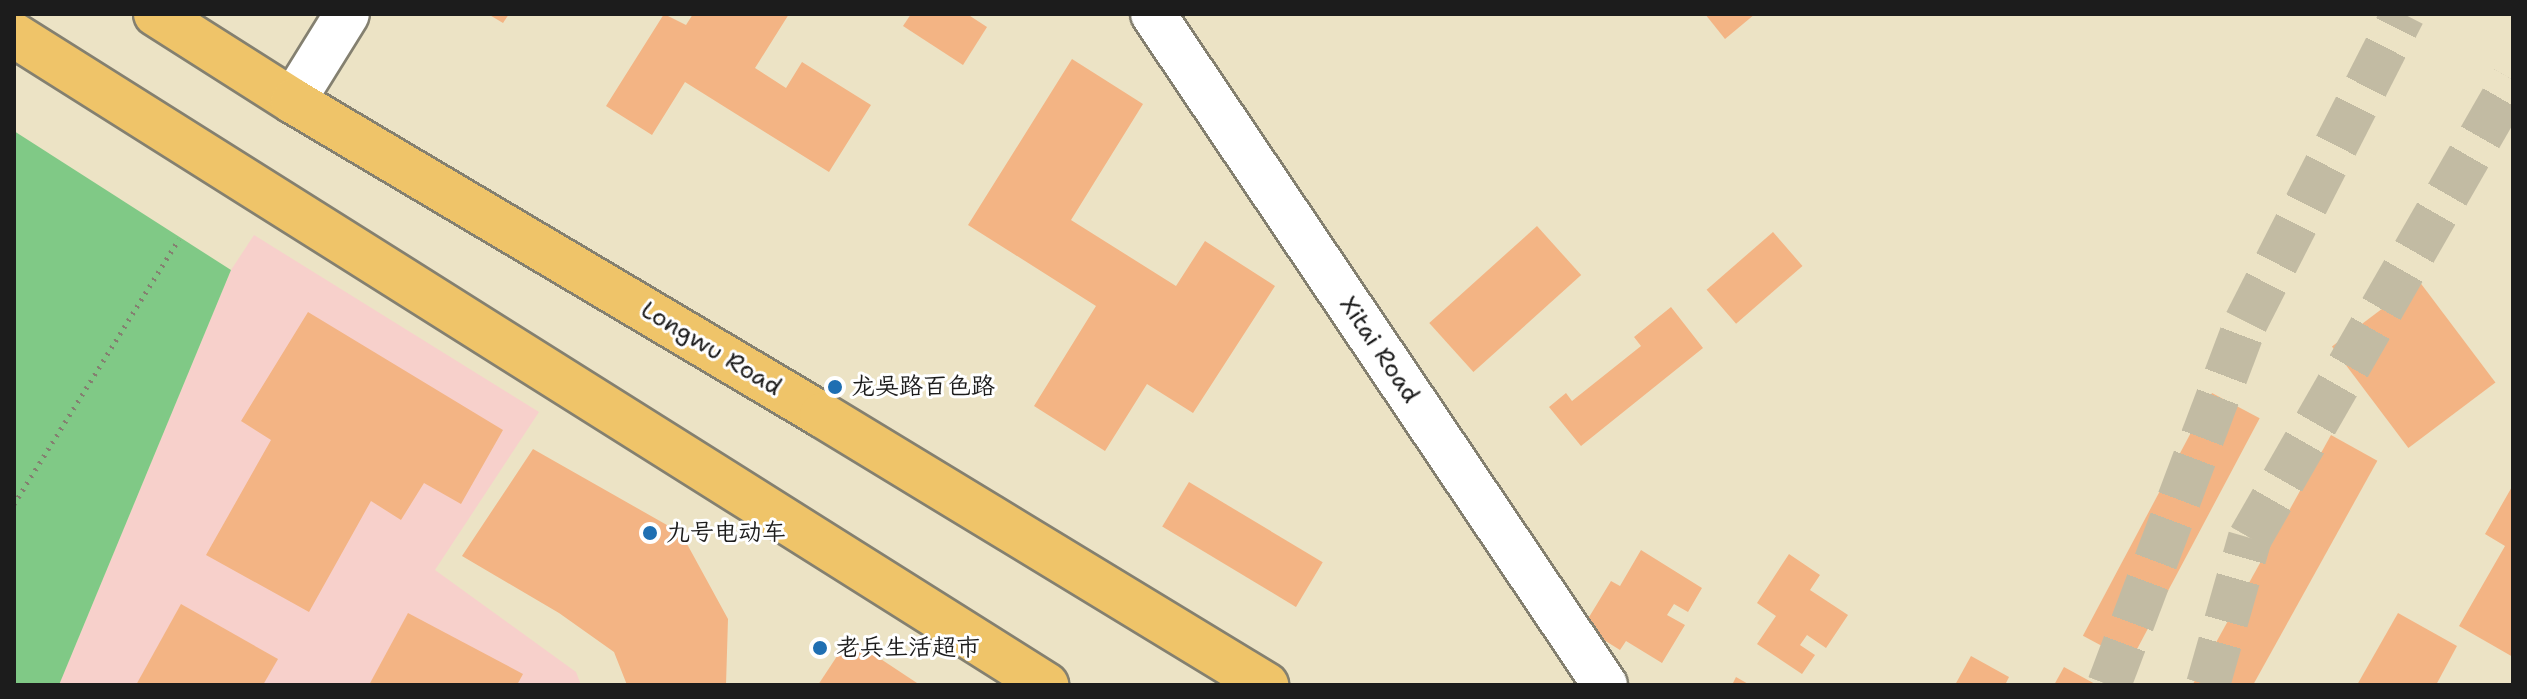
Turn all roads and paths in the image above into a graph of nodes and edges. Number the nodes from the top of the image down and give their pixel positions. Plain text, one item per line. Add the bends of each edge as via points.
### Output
1 (156, 14) edge
2 (347, 14) edge
3 (1153, 14) edge
4 (14, 35) edge
5 (293, 101) junction
6 (179, 239) dead end
7 (14, 504) edge
8 (1046, 685) edge
9 (1266, 685) edge
10 (1605, 685) edge

1 - 5 main road, Longwu Road
2 - 5 street
3 - 10 street, Xitai Road
4 - 8 main road
5 - 9 main road, Longwu Road
6 - 7 path

